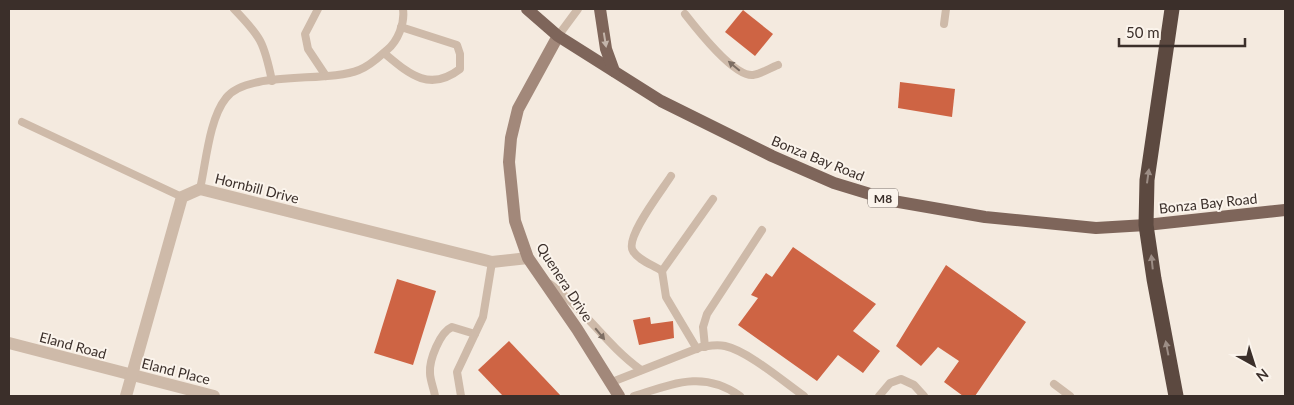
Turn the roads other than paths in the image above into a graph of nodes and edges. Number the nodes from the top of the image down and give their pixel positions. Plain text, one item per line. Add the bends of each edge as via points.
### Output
1 (234, 9) edge
2 (318, 9) edge
3 (402, 9) edge
4 (527, 9) edge
5 (578, 9) edge
6 (600, 9) edge
7 (946, 9) edge
8 (1172, 9) edge
9 (685, 14) dead end
10 (944, 24) dead end
11 (400, 26) junction
12 (558, 36) junction
13 (384, 53) junction
14 (778, 65) dead end
15 (614, 71) junction
16 (326, 76) junction
17 (272, 81) junction
18 (22, 122) dead end
19 (671, 176) dead end
20 (200, 190) junction
21 (182, 197) junction
22 (713, 199) dead end
23 (1285, 210) edge
24 (1146, 225) junction
25 (762, 230) dead end
26 (528, 258) junction
27 (492, 262) junction
28 (662, 271) junction
29 (540, 276) junction
30 (475, 334) junction
31 (9, 343) edge
32 (705, 346) junction
33 (697, 349) junction
34 (642, 370) junction
35 (131, 375) junction
36 (612, 382) junction
37 (1054, 384) dead end
38 (126, 396) edge
39 (214, 396) edge
40 (435, 396) edge
41 (461, 396) edge
42 (619, 396) edge
43 (634, 396) edge
44 (740, 396) edge
45 (804, 396) edge
46 (879, 396) edge
47 (924, 396) edge
48 (1070, 396) edge
49 (1176, 396) edge

1 - 17 lane via 264,45
2 - 16 lane via 305,34 308,49
3 - 11 lane
4 - 12 main road, Bonza Bay Road / M8
5 - 12 lane
6 -> 15 main road via 606,49
7 - 10 lane
24 -> 8 highway via 1147,180
14 -> 9 lane via 753,75 741,72 704,39
11 - 13 lane via 394,44
11 - 13 lane via 457,45 460,69 450,76 428,81 412,76
12 - 15 main road, Bonza Bay Road / M8
12 - 26 street, Quenera Drive via 518,109 511,138 509,162 515,220
13 - 16 lane via 359,70
15 - 24 main road, Bonza Bay Road / M8 via 661,101 834,184 893,201 986,217 1096,228
16 - 17 lane
17 - 20 lane via 244,86 226,97 217,115
18 - 21 lane
19 - 28 lane via 631,242 637,256
20 - 21 street, Hornbill Drive
20 - 27 street, Hornbill Drive
21 - 35 street
22 - 28 lane
23 - 24 main road, Bonza Bay Road / M8
49 -> 24 highway
25 - 32 lane via 707,314 703,327
26 - 27 street, Hornbill Drive
26 - 29 street, Quenera Drive
27 - 30 lane via 483,317
28 - 33 lane via 666,297
29 -> 34 lane via 574,304 606,341
29 - 36 street, Quenera Drive
30 - 40 lane via 452,327 445,332 430,373
30 - 41 lane via 456,372
31 - 35 street, Eland Road
32 - 33 lane
32 - 45 lane via 726,346 760,364
33 - 34 lane
34 - 36 lane
35 - 38 street
35 - 39 street, Eland Place
36 - 42 street, Quenera Drive
37 - 48 lane
43 - 44 lane via 692,381 719,384
46 - 47 lane via 890,383 900,379 914,385

